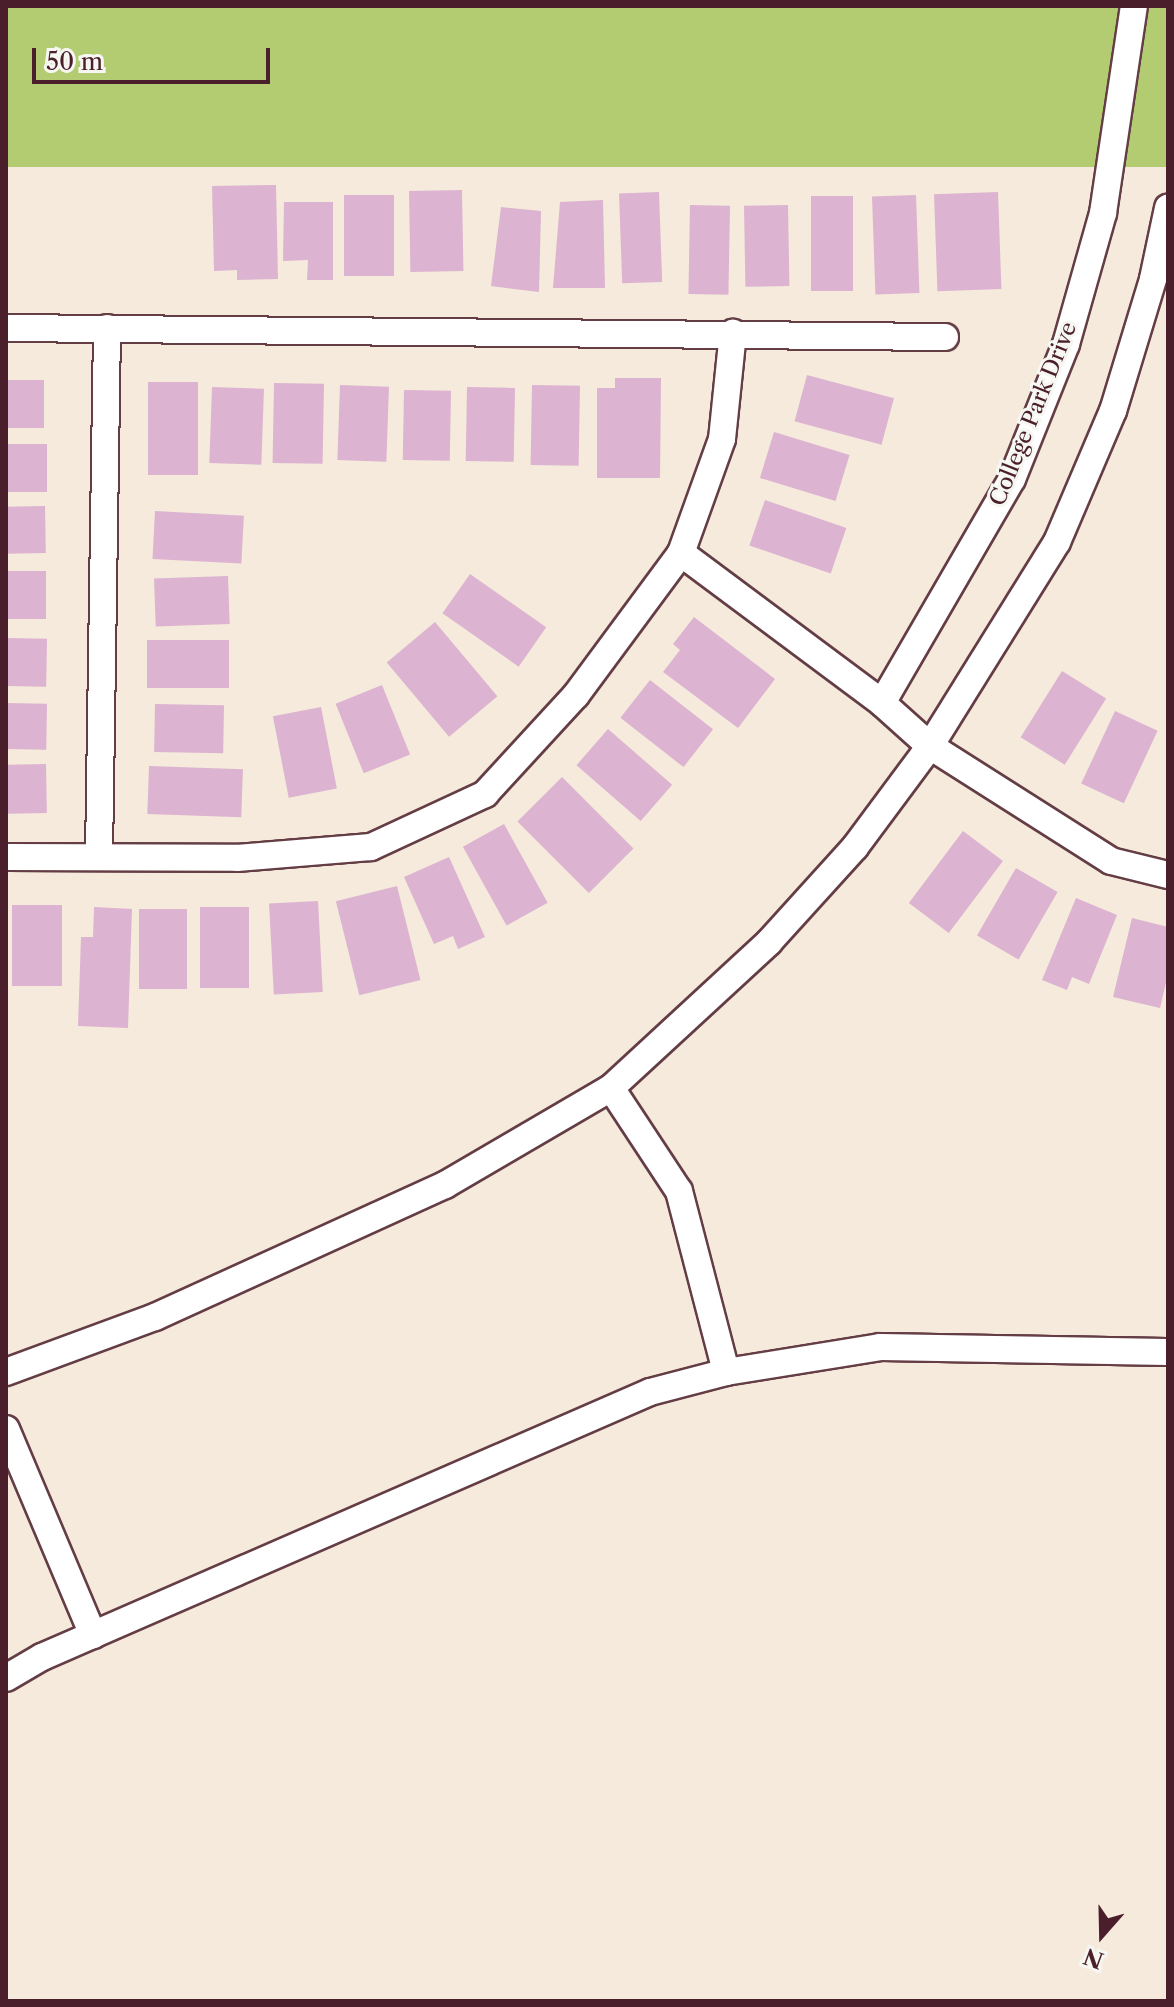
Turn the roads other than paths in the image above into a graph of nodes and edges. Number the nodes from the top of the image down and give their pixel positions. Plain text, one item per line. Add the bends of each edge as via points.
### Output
1 (1134, 6) edge
2 (1168, 208) edge
3 (6, 328) edge
4 (107, 328) junction
5 (733, 333) junction
6 (945, 337) dead end
7 (681, 553) junction
8 (882, 703) junction
9 (930, 746) junction
10 (99, 856) junction
11 (6, 857) edge
12 (1168, 875) edge
13 (611, 1088) junction
14 (1168, 1352) edge
15 (6, 1372) edge
16 (726, 1372) junction
17 (6, 1429) edge
18 (93, 1635) junction
19 (6, 1678) edge

1 - 8 street, College Park Drive via 1103,213 1066,344 1012,479
2 - 9 street via 1153,279 1113,411 1057,542
3 - 4 street
4 - 5 street
4 - 10 street
5 - 6 street
5 - 7 street via 722,439
7 - 8 street
7 - 10 street via 576,695 485,794 371,847 237,858
8 - 9 street
9 - 12 street via 1111,861
9 - 13 street via 855,847 769,942
10 - 11 street
13 - 15 street via 445,1185 155,1317
13 - 16 street via 679,1191
14 - 16 street via 880,1347
16 - 18 street via 650,1392
17 - 18 street
18 - 19 street

